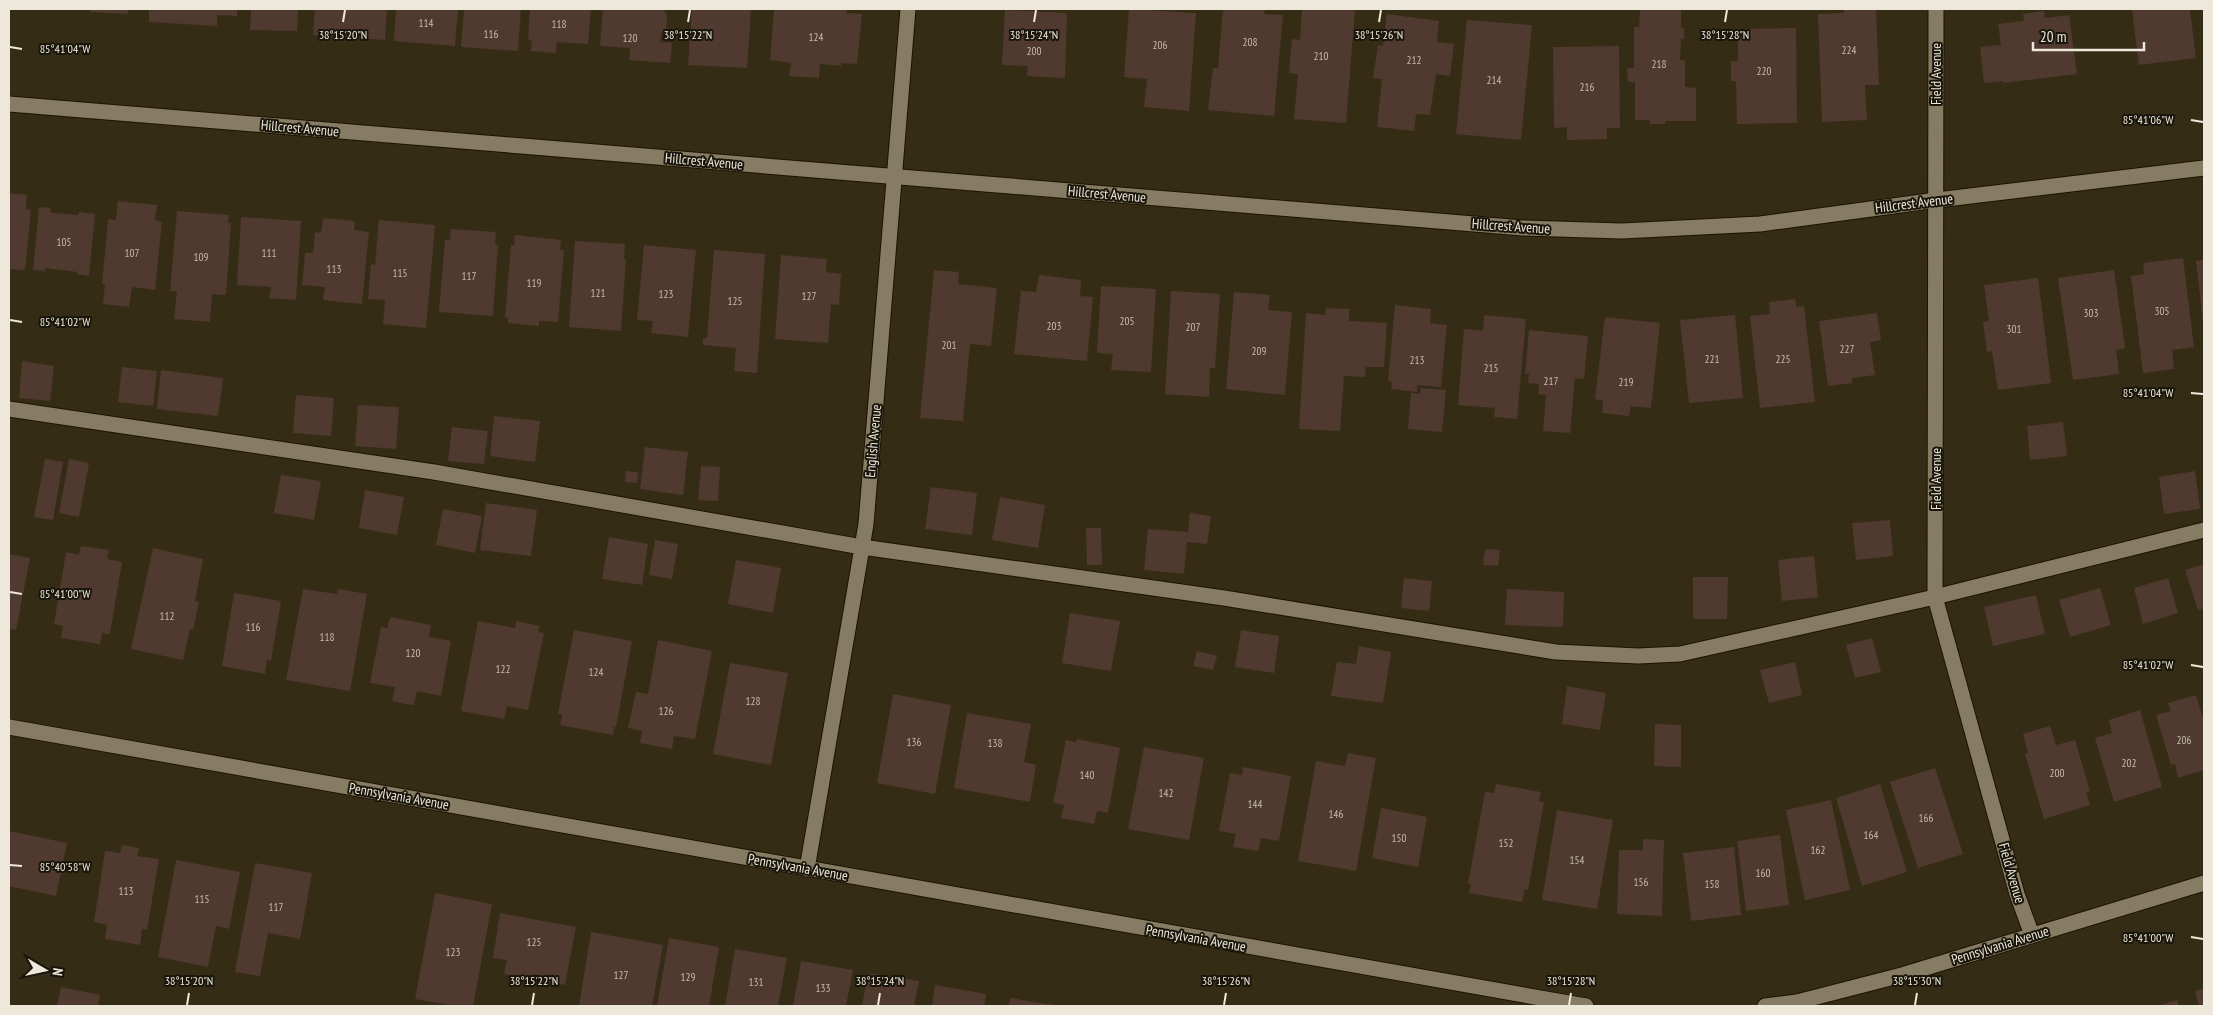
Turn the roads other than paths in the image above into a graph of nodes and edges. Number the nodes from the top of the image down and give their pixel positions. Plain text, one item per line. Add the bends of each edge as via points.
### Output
1 (908, 9) edge
2 (1936, 9) edge
3 (9, 104) edge
4 (2204, 168) edge
5 (894, 177) junction
6 (1937, 200) junction
7 (9, 410) edge
8 (2204, 530) edge
9 (862, 547) junction
10 (1936, 597) junction
11 (9, 727) edge
12 (807, 868) junction
13 (2204, 883) edge
14 (2032, 935) junction
15 (1586, 1006) edge
16 (1765, 1006) edge

1 - 5 street, English Avenue
2 - 6 street, Field Avenue
3 - 5 street, Hillcrest Avenue
4 - 6 street, Hillcrest Avenue
5 - 6 street, Hillcrest Avenue via 1522,228 1622,231 1760,224
5 - 9 street, English Avenue
6 - 10 street, Field Avenue
7 - 9 street via 434,472
8 - 10 street
9 - 10 street via 1224,598 1556,652 1628,656 1680,654
9 - 12 street, English Avenue
10 - 14 street, Field Avenue via 2017,894
11 - 12 street, Pennsylvania Avenue
12 - 15 street, Pennsylvania Avenue
13 - 14 street, Pennsylvania Avenue
14 - 16 street, Pennsylvania Avenue via 1902,975 1797,1002

